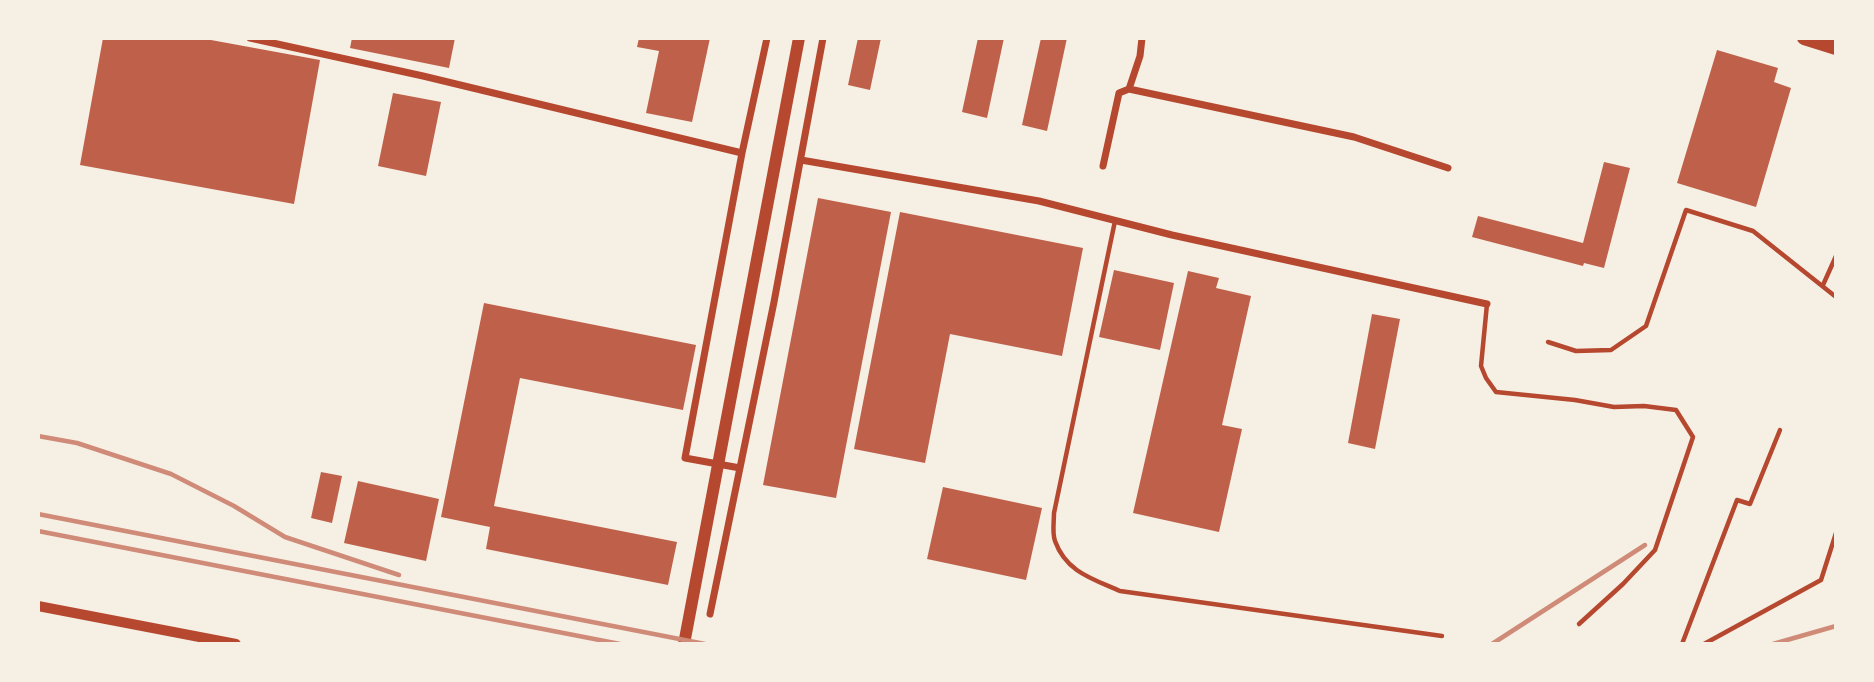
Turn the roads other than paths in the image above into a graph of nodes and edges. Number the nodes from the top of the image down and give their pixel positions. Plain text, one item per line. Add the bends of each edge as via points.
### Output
1 (250, 38) edge
2 (767, 38) edge
3 (799, 38) edge
4 (823, 38) edge
5 (1142, 38) edge
6 (1804, 38) edge
7 (1836, 48) edge
8 (1129, 89) junction
9 (742, 153) junction
10 (801, 160) junction
11 (1103, 166) dead end
12 (1448, 168) dead end
13 (1115, 221) junction
14 (1836, 256) edge
15 (1823, 285) junction
16 (1836, 296) edge
17 (1487, 304) joint
18 (1548, 342) dead end
19 (1780, 430) dead end
20 (740, 468) junction
21 (1836, 533) edge
22 (38, 606) edge
23 (710, 614) dead end
24 (1579, 624) dead end
25 (1442, 636) dead end
26 (236, 643) edge
27 (684, 643) edge
28 (1682, 643) edge
29 (1704, 643) edge

1 - 9 street
2 - 9 street
3 - 27 main road
4 - 10 street
5 - 8 street
6 - 7 highway
8 - 11 street via 1119,93
8 - 12 street via 1354,137
9 - 20 street via 685,458
10 - 13 street via 1039,201
10 - 20 street
13 - 17 street
13 - 25 lane via 1054,513 1054,539 1065,561 1120,591
14 - 15 lane
15 - 16 lane
15 - 18 lane via 1753,231 1686,210 1646,326 1611,350 1576,351
17 - 24 lane via 1481,366 1496,391 1614,407 1676,410 1693,438 1655,550
19 - 28 lane via 1750,504 1737,500
20 - 23 street
21 - 29 lane via 1821,580
22 - 26 street

